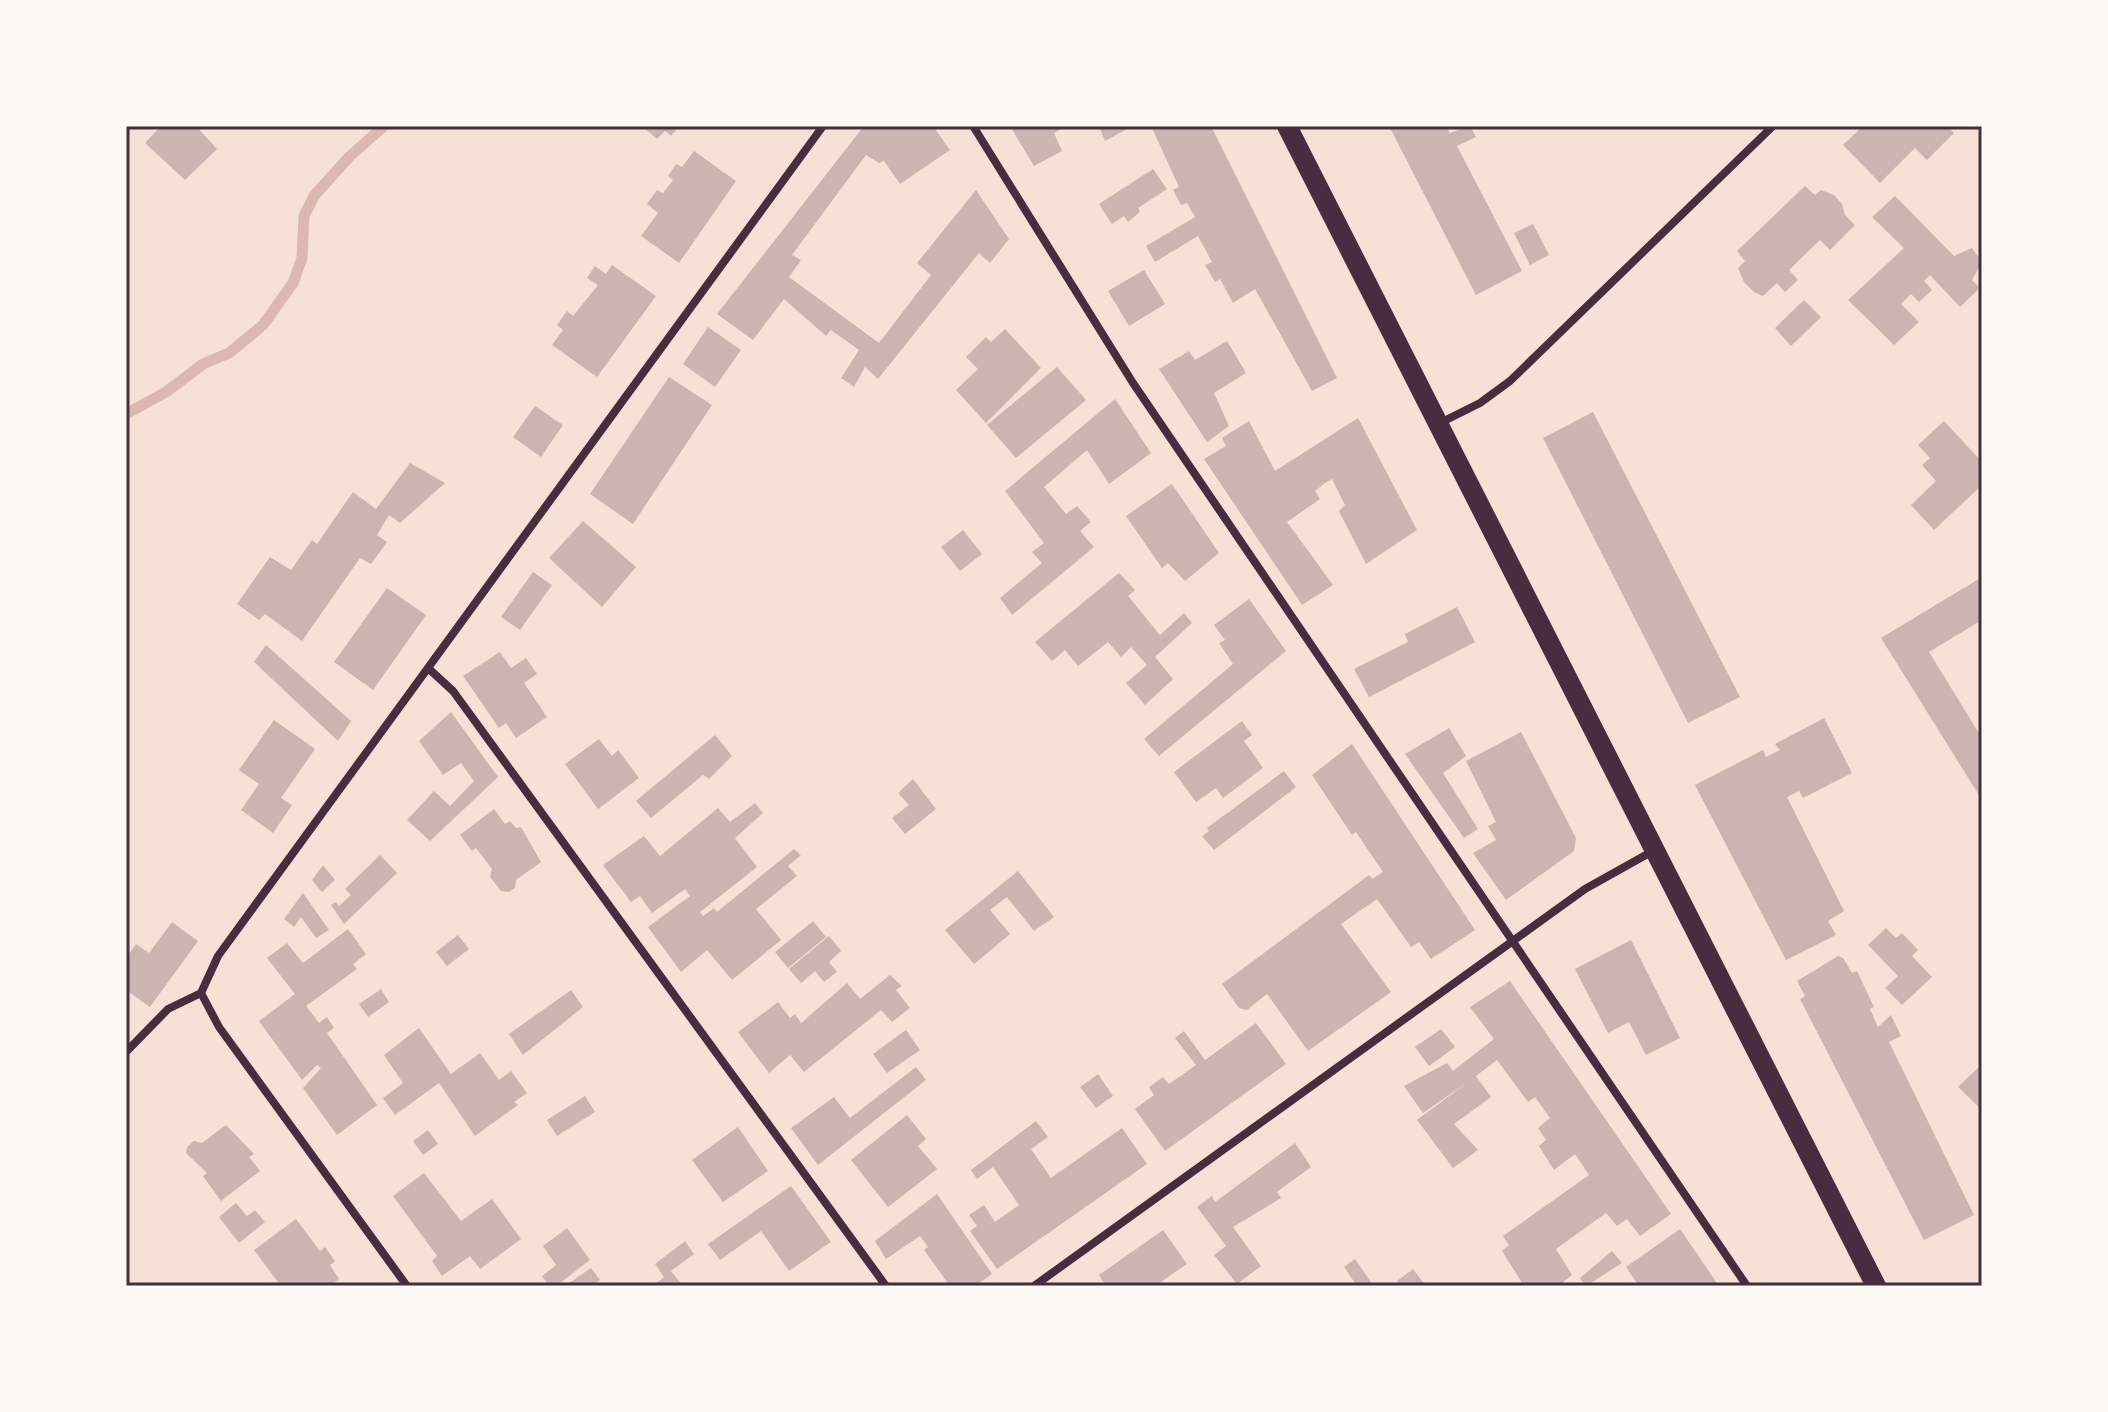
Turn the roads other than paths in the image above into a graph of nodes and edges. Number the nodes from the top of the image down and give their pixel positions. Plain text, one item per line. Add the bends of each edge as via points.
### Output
1 (823, 126) edge
2 (973, 126) edge
3 (1287, 126) edge
4 (1773, 126) edge
5 (1438, 424) junction
6 (428, 668) junction
7 (1653, 850) junction
8 (1515, 942) junction
9 (201, 993) junction
10 (126, 1052) edge
11 (407, 1286) edge
12 (886, 1286) edge
13 (1034, 1286) edge
14 (1747, 1286) edge
15 (1876, 1286) edge

1 - 6 street
2 - 8 street via 1133,383
3 - 5 main road
4 - 5 street via 1510,381
5 - 7 main road
6 - 9 street via 218,956
6 - 12 street via 453,691
7 - 8 street via 1585,889
7 - 15 main road
8 - 13 street
8 - 14 street
9 - 10 street via 168,1009
9 - 11 street via 219,1027

